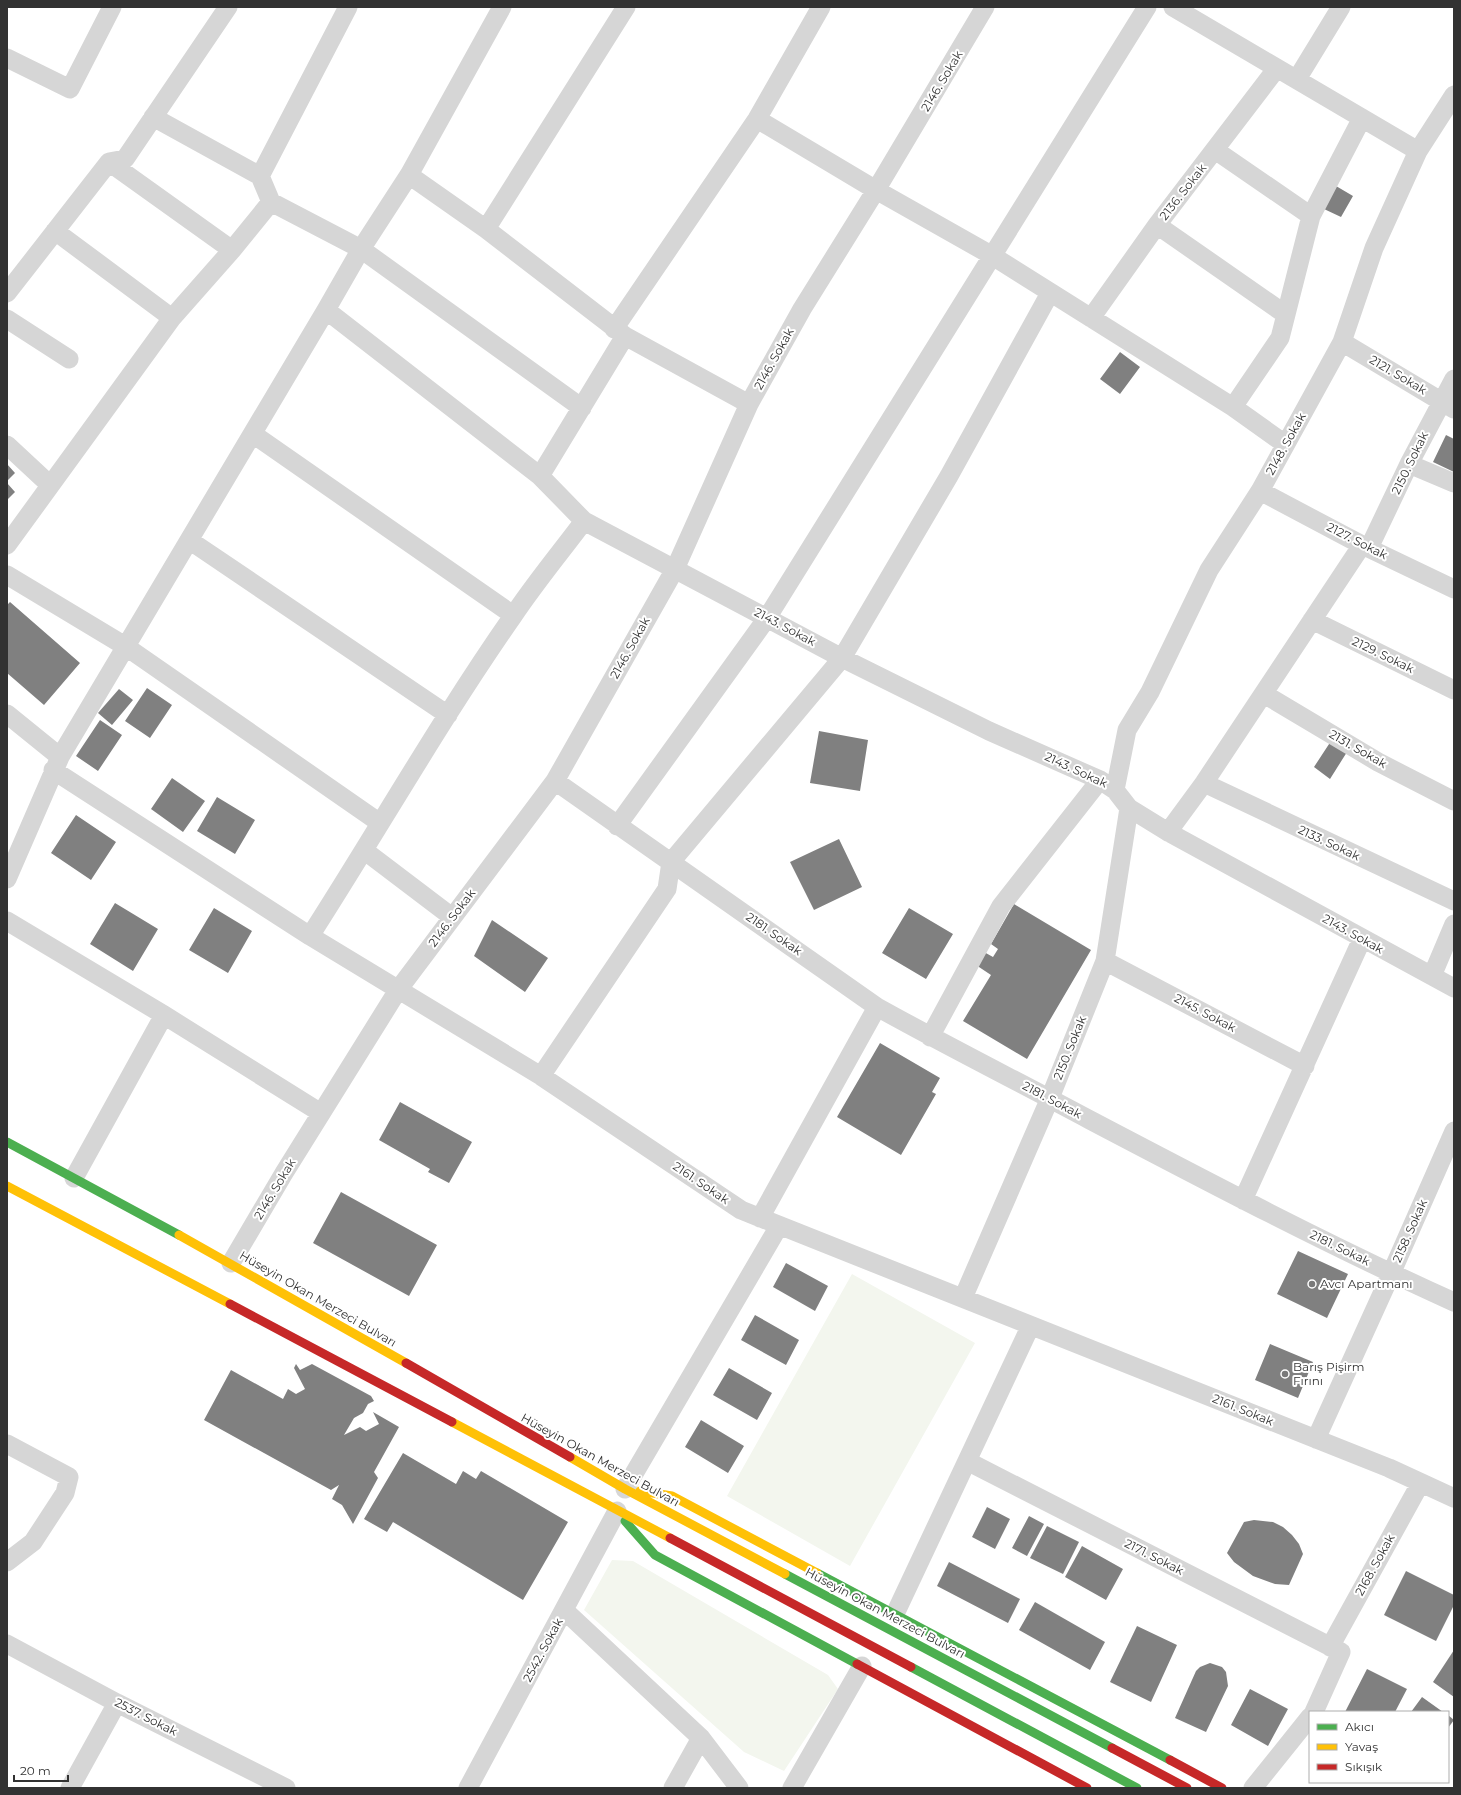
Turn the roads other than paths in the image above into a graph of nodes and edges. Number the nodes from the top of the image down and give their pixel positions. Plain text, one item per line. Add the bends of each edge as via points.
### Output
1 (112, 7) edge
2 (228, 7) edge
3 (348, 7) edge
4 (502, 7) edge
5 (626, 7) edge
6 (821, 7) edge
7 (985, 7) edge
8 (1147, 7) edge
9 (1173, 7) edge
10 (1341, 7) edge
11 (7, 58) edge
12 (1277, 68) junction
13 (1297, 79) junction
14 (1454, 95) edge
15 (153, 117) junction
16 (1362, 118) junction
17 (757, 119) junction
18 (1215, 150) junction
19 (1418, 151) junction
20 (109, 162) junction
21 (410, 175) junction
22 (260, 176) junction
23 (876, 190) junction
24 (271, 202) junction
25 (1311, 216) junction
26 (1157, 225) junction
27 (486, 229) junction
28 (55, 231) junction
29 (361, 249) junction
30 (232, 250) junction
31 (991, 255) junction
32 (1050, 292) junction
33 (7, 293) edge
34 (326, 310) junction
35 (1285, 314) junction
36 (172, 318) junction
37 (1091, 318) junction
38 (7, 319) edge
39 (620, 332) junction
40 (1342, 342) junction
41 (69, 360) dead end
42 (1454, 379) edge
43 (749, 404) junction
44 (1448, 405) edge
45 (1232, 407) junction
46 (582, 408) junction
47 (253, 434) junction
48 (1285, 444) junction
49 (7, 445) edge
50 (1410, 464) junction
51 (540, 476) junction
52 (1454, 483) edge
53 (50, 485) junction
54 (1260, 491) junction
55 (584, 521) junction
56 (189, 540) junction
57 (7, 545) edge
58 (1365, 547) junction
59 (674, 569) junction
60 (7, 575) edge
61 (1454, 589) edge
62 (513, 615) junction
63 (767, 618) junction
64 (1312, 620) junction
65 (125, 646) junction
66 (842, 658) junction
67 (1454, 690) edge
68 (1264, 694) junction
69 (7, 714) edge
70 (448, 715) junction
71 (56, 764) junction
72 (555, 781) junction
73 (1204, 783) junction
74 (1108, 785) junction
75 (1454, 801) edge
76 (1129, 808) junction
77 (380, 823) junction
78 (617, 826) junction
79 (1168, 832) junction
80 (365, 851) junction
81 (671, 862) junction
82 (7, 880) edge
83 (1454, 901) edge
84 (452, 917) junction
85 (7, 921) edge
86 (1454, 924) edge
87 (310, 936) junction
88 (1362, 939) junction
89 (1105, 961) junction
90 (1432, 976) junction
91 (1454, 988) edge
92 (398, 990) junction
93 (877, 1007) junction
94 (164, 1015) junction
95 (930, 1036) junction
96 (1304, 1066) junction
97 (541, 1076) junction
98 (1050, 1098) junction
99 (321, 1113) junction
100 (1454, 1131) edge
101 (7, 1142) edge
102 (74, 1178) junction
103 (7, 1186) edge
104 (1243, 1200) junction
105 (760, 1218) junction
106 (779, 1226) junction
107 (231, 1263) junction
108 (1392, 1274) junction
109 (963, 1298) junction
110 (1454, 1302) edge
111 (1030, 1326) junction
112 (1316, 1439) junction
113 (7, 1444) edge
114 (967, 1461) junction
115 (1420, 1484) junction
116 (625, 1489) junction
117 (1454, 1498) edge
118 (616, 1511) junction
119 (7, 1562) edge
120 (564, 1610) junction
121 (895, 1614) junction
122 (7, 1644) edge
123 (1335, 1650) junction
124 (862, 1666) junction
125 (117, 1703) junction
126 (1314, 1711) edge
127 (1309, 1718) edge
128 (701, 1738) junction
129 (70, 1788) edge
130 (286, 1788) edge
131 (468, 1788) edge
132 (673, 1788) edge
133 (739, 1788) edge
134 (792, 1788) edge
135 (1087, 1788) edge
136 (1137, 1788) edge
137 (1187, 1788) edge
138 (1222, 1788) edge
139 (1253, 1788) edge

1 - 11 street via 70,89
2 - 15 street
3 - 22 street
4 - 21 street
5 - 27 street
6 - 17 street
7 - 23 street, 2146. Sokak
8 - 31 street
9 - 12 street
10 - 13 street
12 - 13 street
12 - 18 street, 2136. Sokak
13 - 16 street
14 - 19 street, 2148. Sokak
15 - 20 street via 125,159
15 - 22 street
16 - 19 street
16 - 25 street
17 - 23 street
17 - 39 street
18 - 25 street
18 - 26 street, 2136. Sokak
19 - 40 street, 2148. Sokak via 1374,248
20 - 28 street
20 - 30 street
21 - 27 street
21 - 29 street
22 - 24 street
23 - 31 street
23 - 43 street, 2146. Sokak via 802,309
24 - 29 street
24 - 30 street
25 - 35 street
26 - 35 street
26 - 37 street, 2136. Sokak
27 - 39 street
28 - 33 street
28 - 36 street
29 - 34 street
29 - 46 street
30 - 36 street
31 - 32 street
31 - 63 street
32 - 37 street
32 - 66 street via 949,476
34 - 47 street
34 - 51 street, 2143. Sokak
35 - 45 street via 1280,338
36 - 53 street
37 - 45 street
38 - 41 street
39 - 43 street
39 - 46 street
40 - 44 street, 2121. Sokak
40 - 48 street, 2148. Sokak
42 - 44 street, 2150. Sokak
43 - 59 street, 2146. Sokak
44 - 50 street, 2150. Sokak
45 - 48 street
46 - 51 street
47 - 56 street
47 - 62 street
48 - 54 street, 2148. Sokak
49 - 53 street
50 - 52 street
50 - 58 street, 2150. Sokak
51 - 55 street, 2143. Sokak
53 - 57 street
54 - 58 street, 2127. Sokak
54 - 74 street, 2148. Sokak via 1209,570 1150,692 1127,730
55 - 59 street, 2143. Sokak
55 - 62 street
56 - 65 street
56 - 70 street
58 - 61 street, 2127. Sokak
58 - 64 street, 2150. Sokak
59 - 63 street, 2143. Sokak
59 - 72 street, 2146. Sokak
60 - 65 street
62 - 70 street
63 - 66 street, 2143. Sokak
63 - 78 street
64 - 67 street, 2129. Sokak
64 - 68 street, 2150. Sokak
65 - 71 street
65 - 77 street
66 - 74 street, 2143. Sokak via 989,731
66 - 81 street
68 - 73 street, 2150. Sokak
68 - 75 street, 2131. Sokak via 1378,762
69 - 71 street, 2161. Sokak
70 - 77 street
71 - 82 street
71 - 87 street, 2161. Sokak
72 - 78 street, 2181. Sokak
72 - 84 street, 2146. Sokak
73 - 79 street, 2150. Sokak
73 - 83 street, 2133. Sokak
74 - 76 street, 2143. Sokak
74 - 95 street via 1001,906
76 - 79 street, 2143. Sokak
76 - 89 street, 2150. Sokak
77 - 80 street
78 - 81 street, 2181. Sokak
79 - 88 street, 2143. Sokak
80 - 84 street
80 - 87 street
81 - 93 street, 2181. Sokak
81 - 97 street via 667,889
84 - 92 street, 2146. Sokak
85 - 94 street
86 - 90 street
87 - 92 street, 2161. Sokak
88 - 90 street, 2143. Sokak
88 - 96 street
89 - 96 street, 2145. Sokak
89 - 98 street, 2150. Sokak
90 - 91 street, 2143. Sokak
92 - 97 street, 2161. Sokak
92 - 99 street, 2146. Sokak
93 - 95 street, 2181. Sokak
93 - 105 street
94 - 99 street
94 - 102 street
95 - 98 street, 2181. Sokak
96 - 104 street
97 - 105 street, 2161. Sokak via 741,1210
98 - 104 street, 2181. Sokak
98 - 109 street, 2150. Sokak
99 - 107 street, 2146. Sokak
100 - 108 street, 2158. Sokak
101 - 102 main road, Hüseyin Okan Merzeci Bulvarı
102 - 107 main road, Hüseyin Okan Merzeci Bulvarı
103 - 118 main road
104 - 108 street, 2181. Sokak
105 - 106 street, 2161. Sokak
106 - 109 street, 2161. Sokak
106 - 116 street
107 - 116 main road, Hüseyin Okan Merzeci Bulvarı
108 - 110 street, 2181. Sokak
108 - 112 street, 2158. Sokak
109 - 111 street, 2161. Sokak
111 - 112 street, 2161. Sokak
111 - 114 street
112 - 115 street, 2161. Sokak via 1389,1468
113 - 119 street via 70,1476 65,1493 33,1542
114 - 121 street
114 - 123 street, 2171. Sokak
115 - 117 street, 2161. Sokak
115 - 123 street, 2168. Sokak
116 - 121 main road via 672,1496
116 - 137 main road, Hüseyin Okan Merzeci Bulvarı
118 - 120 street, 2542. Sokak
118 - 124 main road via 655,1555
118 - 136 main road
120 - 128 street
120 - 131 street, 2542. Sokak
121 - 138 main road
122 - 125 street, 2537. Sokak
123 - 126 street, 2168. Sokak
124 - 134 street
124 - 135 main road
125 - 129 street
125 - 130 street, 2537. Sokak
127 - 139 street, 2168. Sokak
128 - 132 street
128 - 133 street

